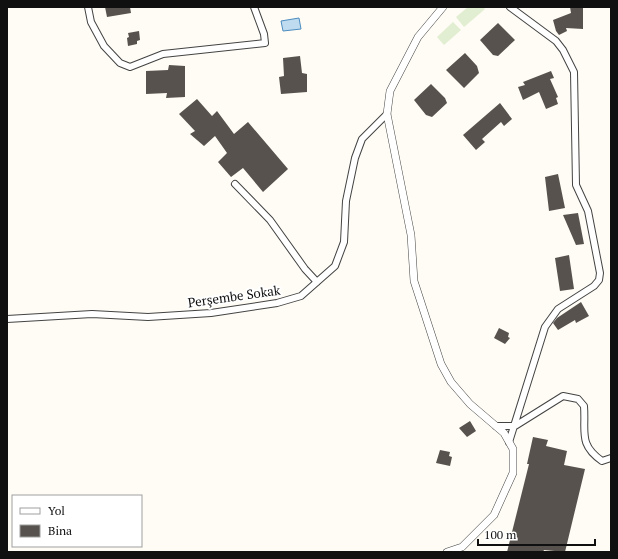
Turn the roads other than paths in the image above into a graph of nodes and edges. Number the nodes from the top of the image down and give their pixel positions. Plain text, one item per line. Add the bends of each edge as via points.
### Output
1 (88, 7) edge
2 (254, 7) edge
3 (444, 7) edge
4 (510, 7) edge
5 (387, 114) junction
6 (235, 184) dead end
7 (317, 282) junction
8 (7, 319) edge
9 (496, 426) junction
10 (515, 426) junction
11 (509, 442) junction
12 (611, 458) edge
13 (448, 552) edge

1 - 2 street via 91,22 104,46 120,63 130,67 163,54 265,43
3 - 5 street via 418,37 390,91
4 - 10 street via 556,41 574,72 576,185 588,211 600,273 599,280 594,286 558,309 545,327
5 - 7 street, Perşembe Sokak via 362,139 355,158 346,201 344,242 335,266
5 - 9 street via 411,234 414,281 441,364 451,382 470,404
6 - 7 street via 270,220
7 - 8 street, Perşembe Sokak via 301,296 277,303 211,313 148,317 92,314
9 - 10 street
9 - 11 street
10 - 11 street
10 - 12 street via 563,396 578,399 584,406 584,437 590,453 602,461
11 - 13 street via 513,449 513,473 494,514 462,546

